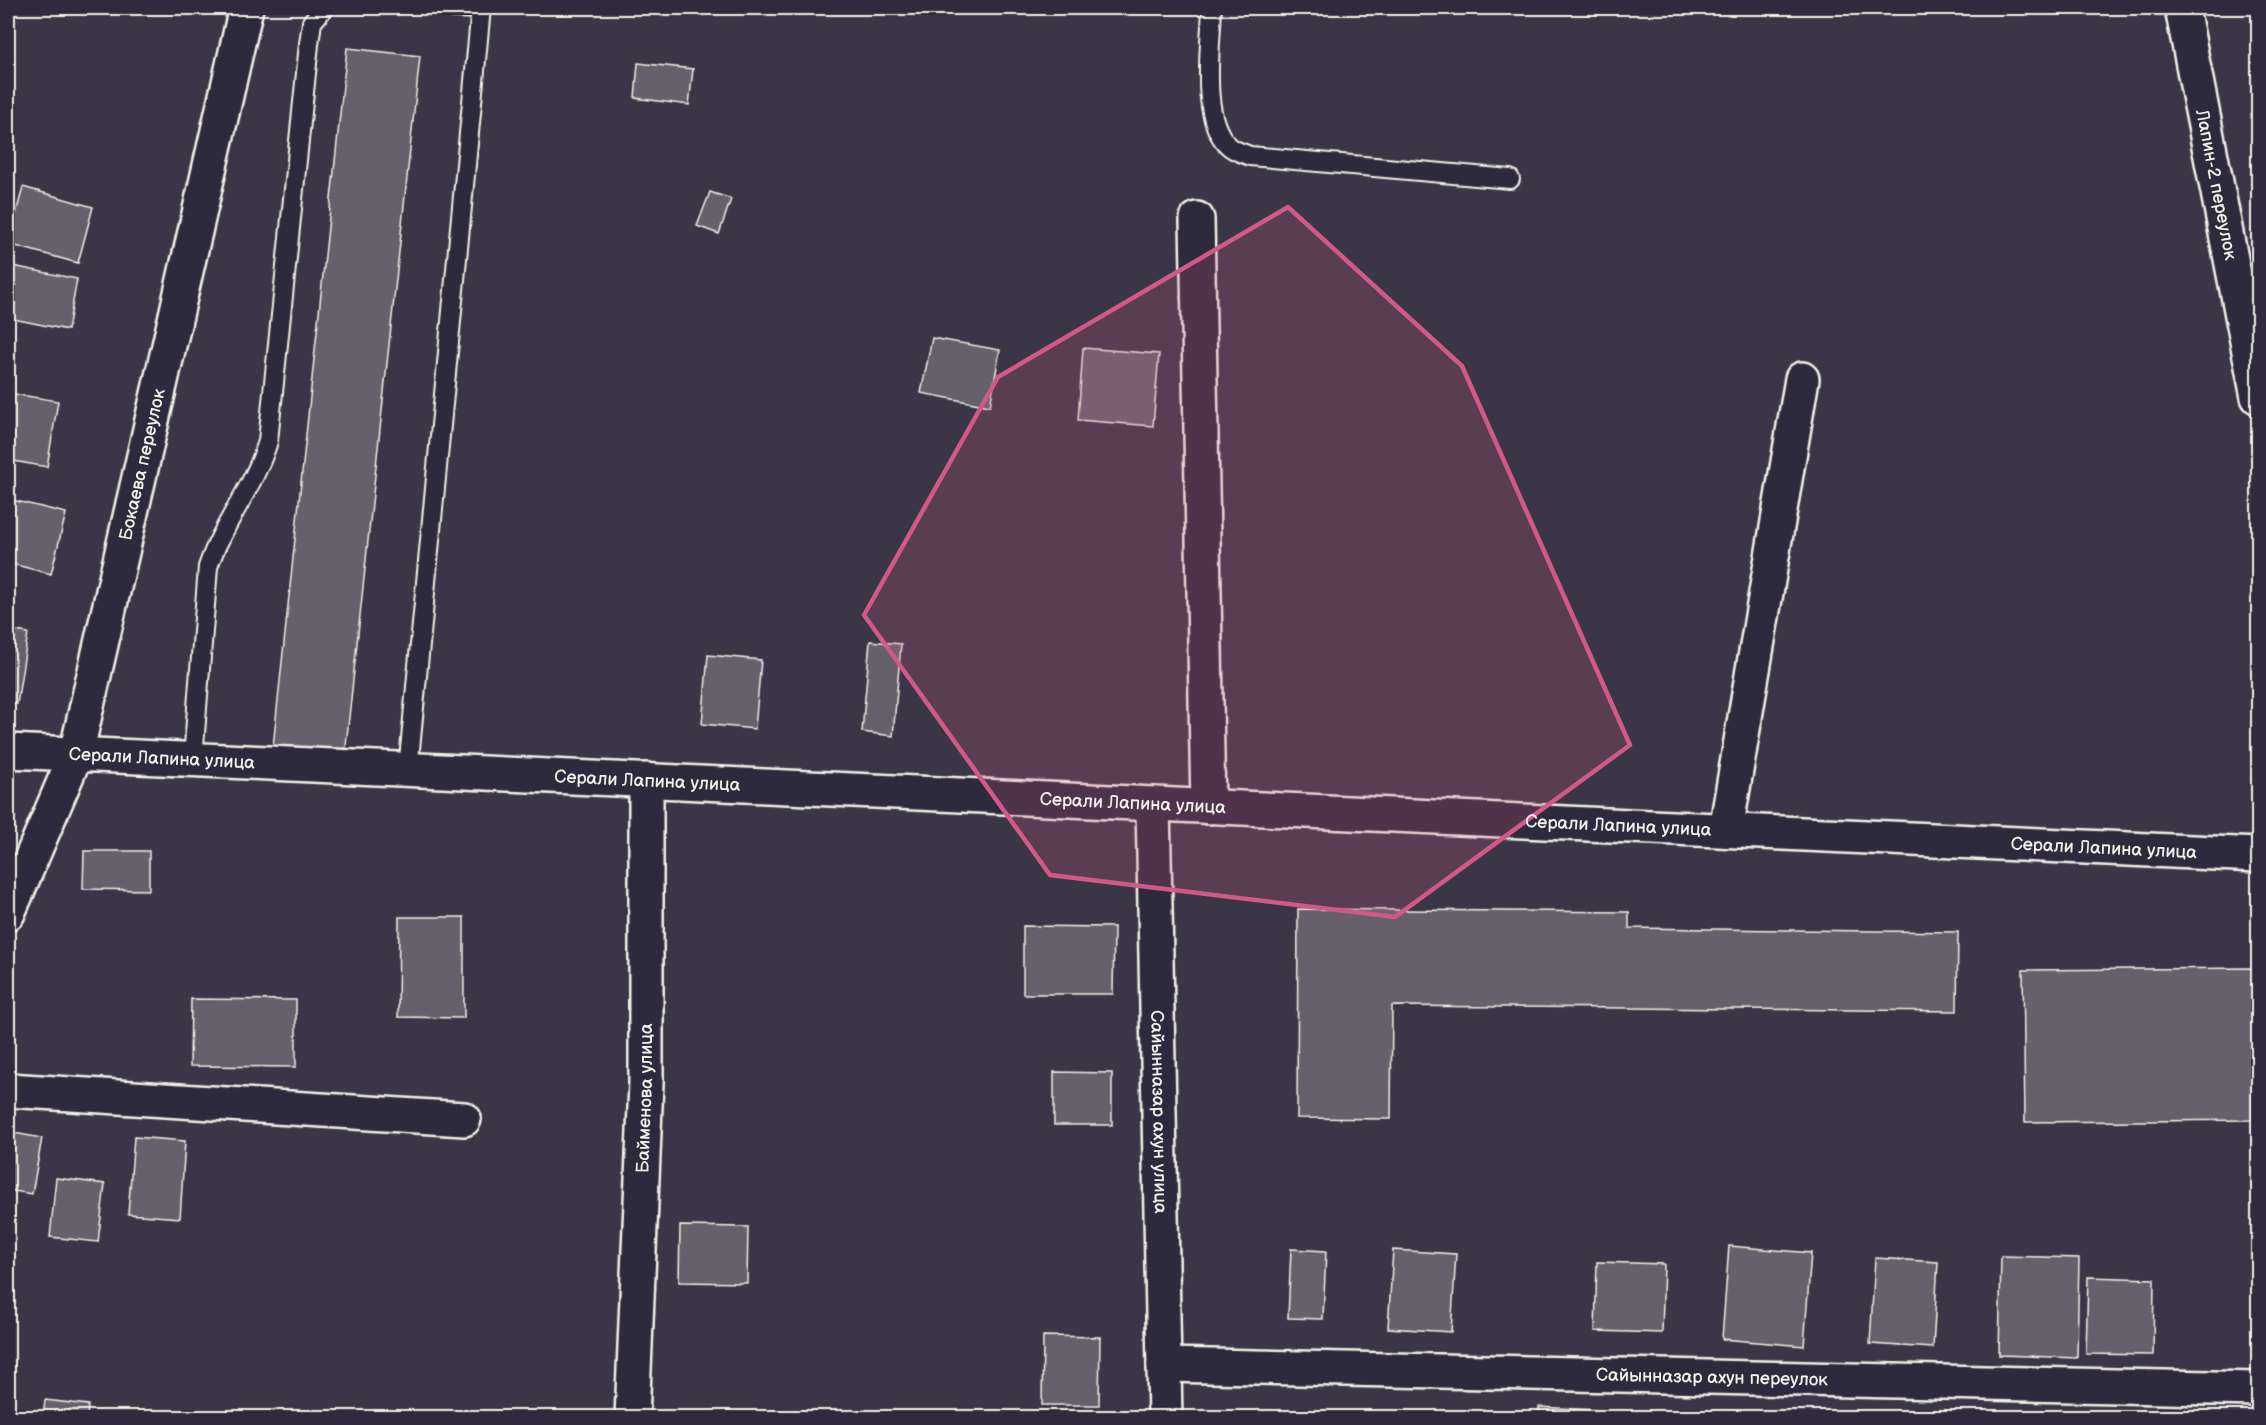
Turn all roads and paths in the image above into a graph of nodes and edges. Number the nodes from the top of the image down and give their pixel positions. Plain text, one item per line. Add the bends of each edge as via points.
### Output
1 (246, 8) edge
2 (324, 8) edge
3 (455, 8) edge
4 (481, 8) edge
5 (1212, 8) edge
6 (2182, 8) edge
7 (1510, 179) dead end
8 (1197, 219) dead end
9 (1802, 379) dead end
10 (2259, 397) edge
11 (8, 751) edge
12 (76, 754) junction
13 (193, 759) junction
14 (408, 770) junction
15 (646, 780) junction
16 (1153, 804) junction
17 (1208, 807) junction
18 (1726, 830) junction
19 (2259, 855) edge
20 (8, 913) edge
21 (8, 1090) edge
22 (464, 1119) dead end
23 (1164, 1365) junction
24 (2259, 1389) edge
25 (632, 1418) edge
26 (1165, 1418) edge

1 - 12 street, Бокаева переулок
2 - 13 lane via 312,22 309,44 268,441 261,467 217,540 208,567
3 - 4 lane
4 - 14 lane
5 - 7 lane via 1210,110 1218,133 1230,147 1250,156
6 - 10 street, Лапин-2 переулок
8 - 17 street
9 - 18 street
11 - 12 street, Серали Лапина улица
12 - 13 street, Серали Лапина улица
12 - 20 street, Бокаева переулок
13 - 14 street, Серали Лапина улица
14 - 15 street, Серали Лапина улица
15 - 16 street, Серали Лапина улица
15 - 25 street, Байменова улица via 646,1083
16 - 17 street, Серали Лапина улица
16 - 23 street, Сайынназар ахун улица
17 - 18 street, Серали Лапина улица
18 - 19 street, Серали Лапина улица
21 - 22 street
23 - 24 street, Сайынназар ахун переулок
23 - 26 street, Сайынназар ахун улица

